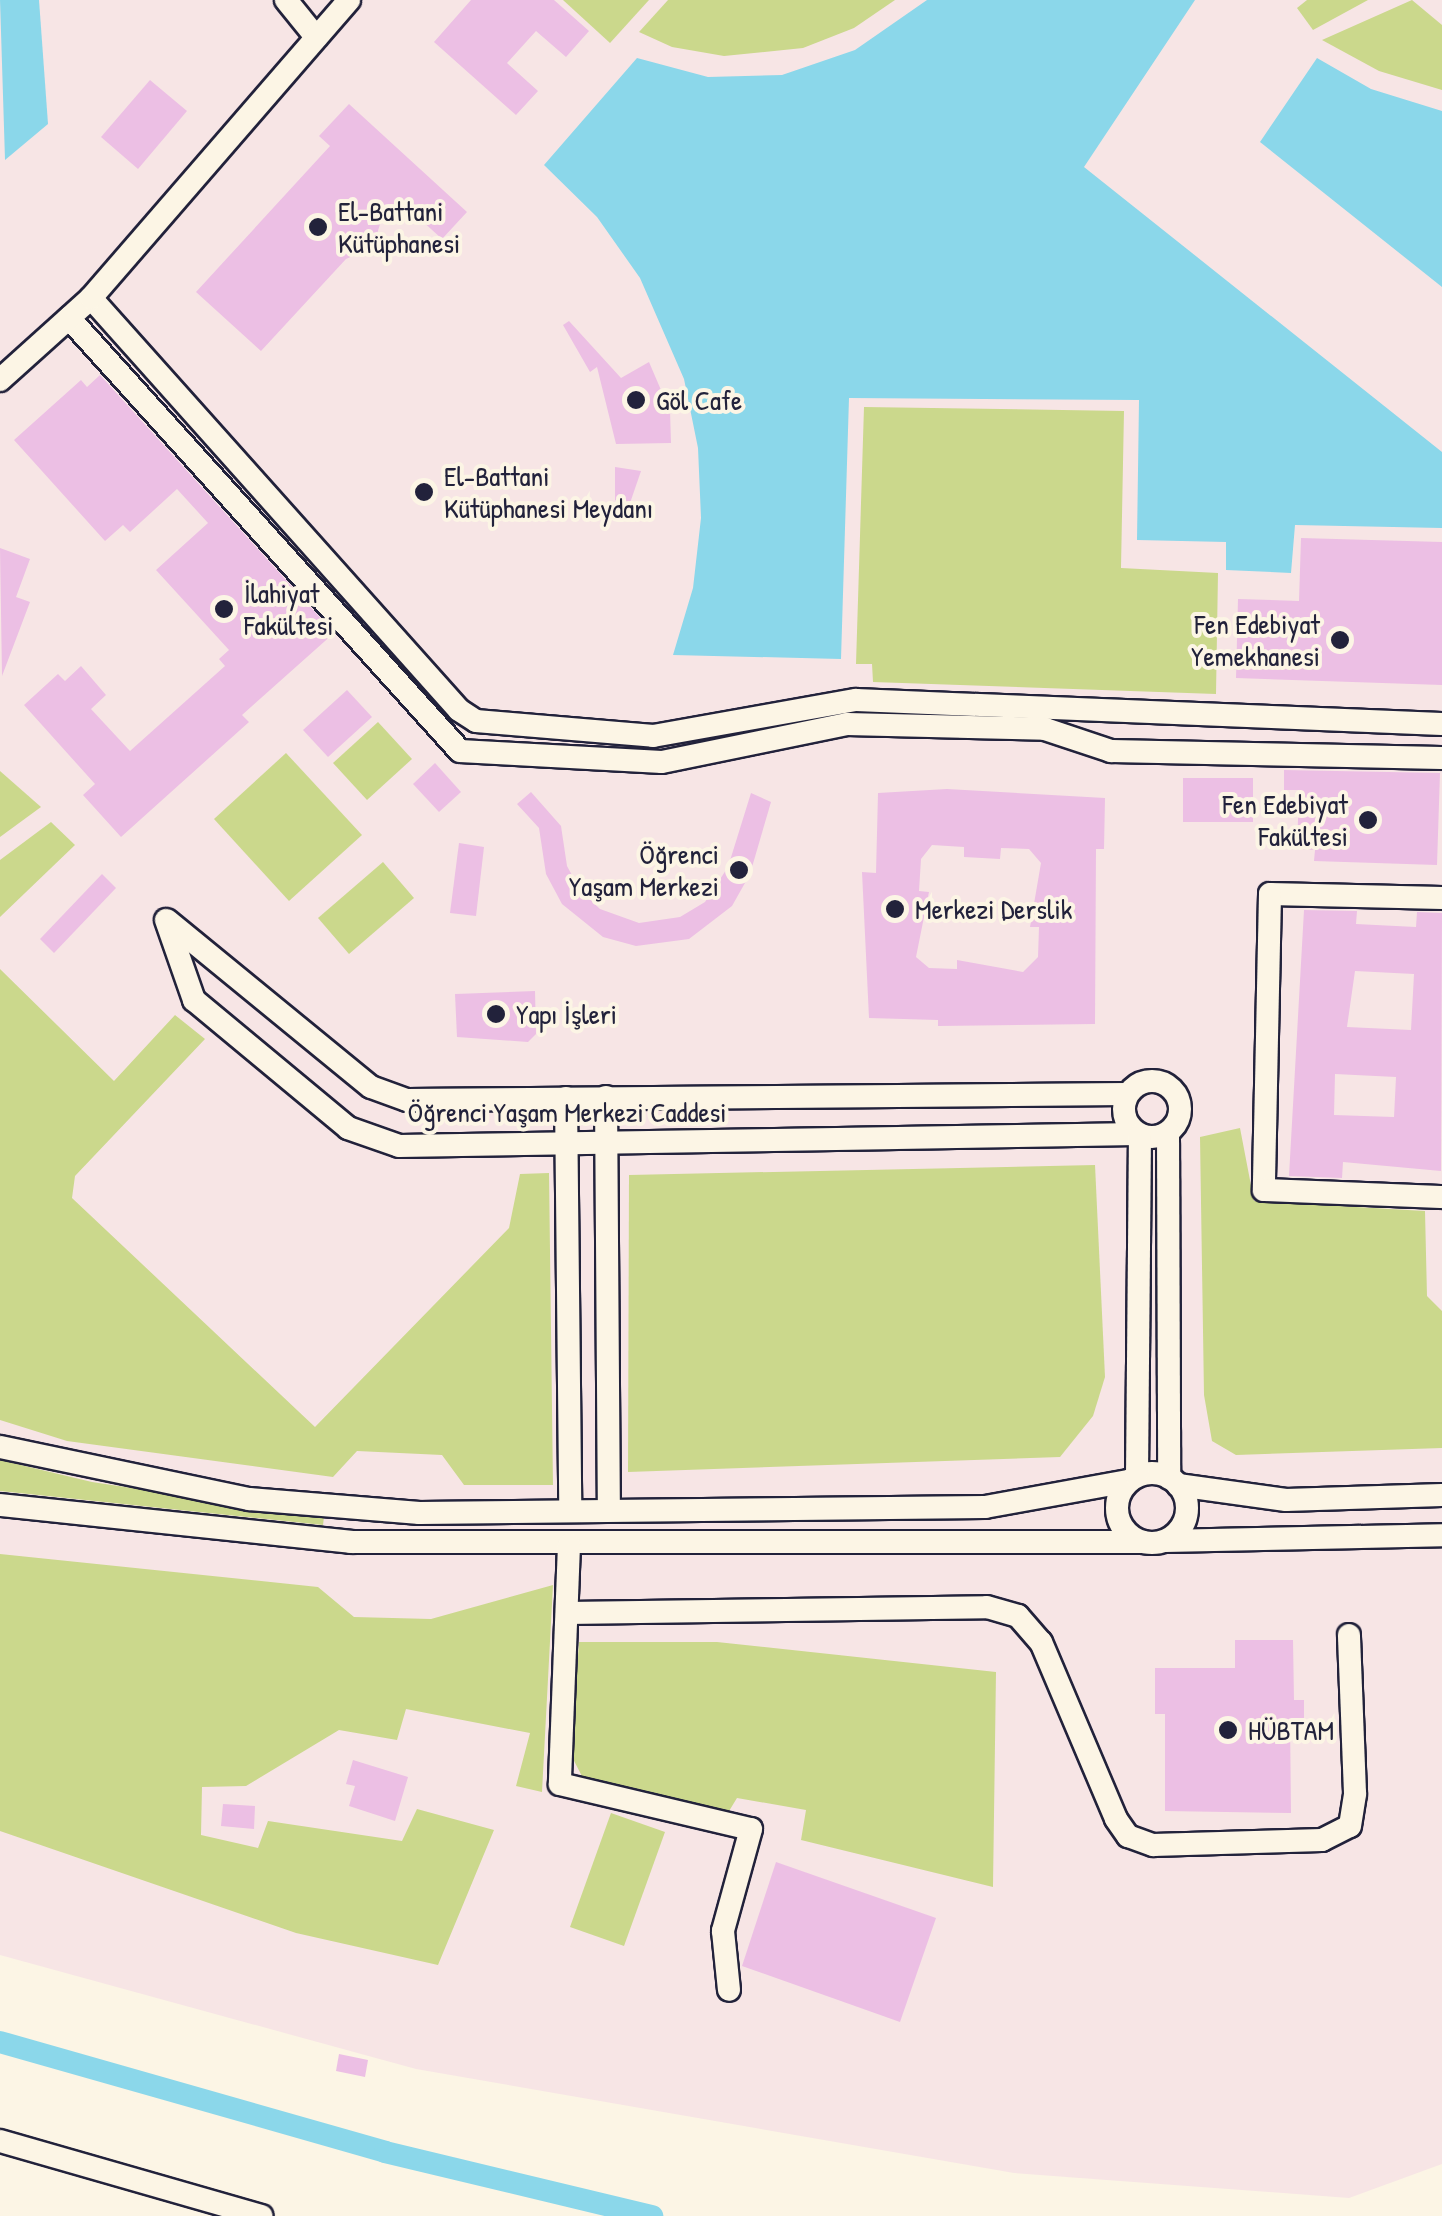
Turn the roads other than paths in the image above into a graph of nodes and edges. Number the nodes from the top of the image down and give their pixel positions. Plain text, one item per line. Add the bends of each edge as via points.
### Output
1 (286, 0) edge
2 (349, 0) edge
3 (316, 37) junction
4 (91, 298) junction
5 (69, 318) junction
6 (0, 380) edge
7 (1442, 724) edge
8 (1442, 758) edge
9 (1442, 898) edge
10 (1128, 1094) junction
11 (566, 1098) junction
12 (606, 1098) junction
13 (1168, 1133) junction
14 (1139, 1134) junction
15 (606, 1143) junction
16 (567, 1144) junction
17 (1442, 1197) edge
18 (0, 1448) edge
19 (1133, 1479) junction
20 (1174, 1481) junction
21 (1442, 1496) edge
22 (0, 1505) edge
23 (609, 1509) junction
24 (570, 1510) junction
25 (1442, 1535) edge
26 (1154, 1541) junction
27 (569, 1545) junction
28 (567, 1613) junction
29 (1349, 1636) dead end
30 (729, 1990) dead end
31 (0, 2141) edge
32 (260, 2216) edge

1 - 3 street
2 - 3 street
3 - 4 street
4 - 5 street
4 - 7 street via 459,710 476,720 652,736 856,700
5 - 6 street
5 - 8 street via 460,751 662,762 848,724 1045,730 1111,751
9 - 17 street via 1270,894 1264,1190
10 - 12 street, Öğrenci Yaşam Merkezi Caddesi
10 - 13 street via 1152,1080 1171,1088 1181,1106
10 - 14 street via 1124,1113
11 - 12 street, Öğrenci Yaşam Merkezi Caddesi
11 - 16 street
11 - 16 street, Öğrenci Yaşam Merkezi Caddesi via 407,1100 371,1087 166,920 194,1000 348,1128 400,1146
12 - 15 street
13 - 14 street
13 - 20 street
14 - 15 street, Öğrenci Yaşam Merkezi Caddesi
14 - 19 street
15 - 16 street, Öğrenci Yaşam Merkezi Caddesi
15 - 23 street
16 - 24 street
18 - 24 street via 249,1499 419,1512
19 - 20 street
19 - 23 street via 985,1506
19 - 26 street via 1116,1510 1124,1530
20 - 21 street via 1286,1500
20 - 26 street via 1186,1516
22 - 27 street via 352,1542
23 - 24 street
25 - 26 street
26 - 27 street
27 - 28 street
28 - 29 street via 987,1607 1018,1616 1041,1642 1116,1819 1128,1836 1153,1845 1322,1840 1350,1826 1355,1794
28 - 30 street via 560,1784 751,1829 723,1930
31 - 32 street

